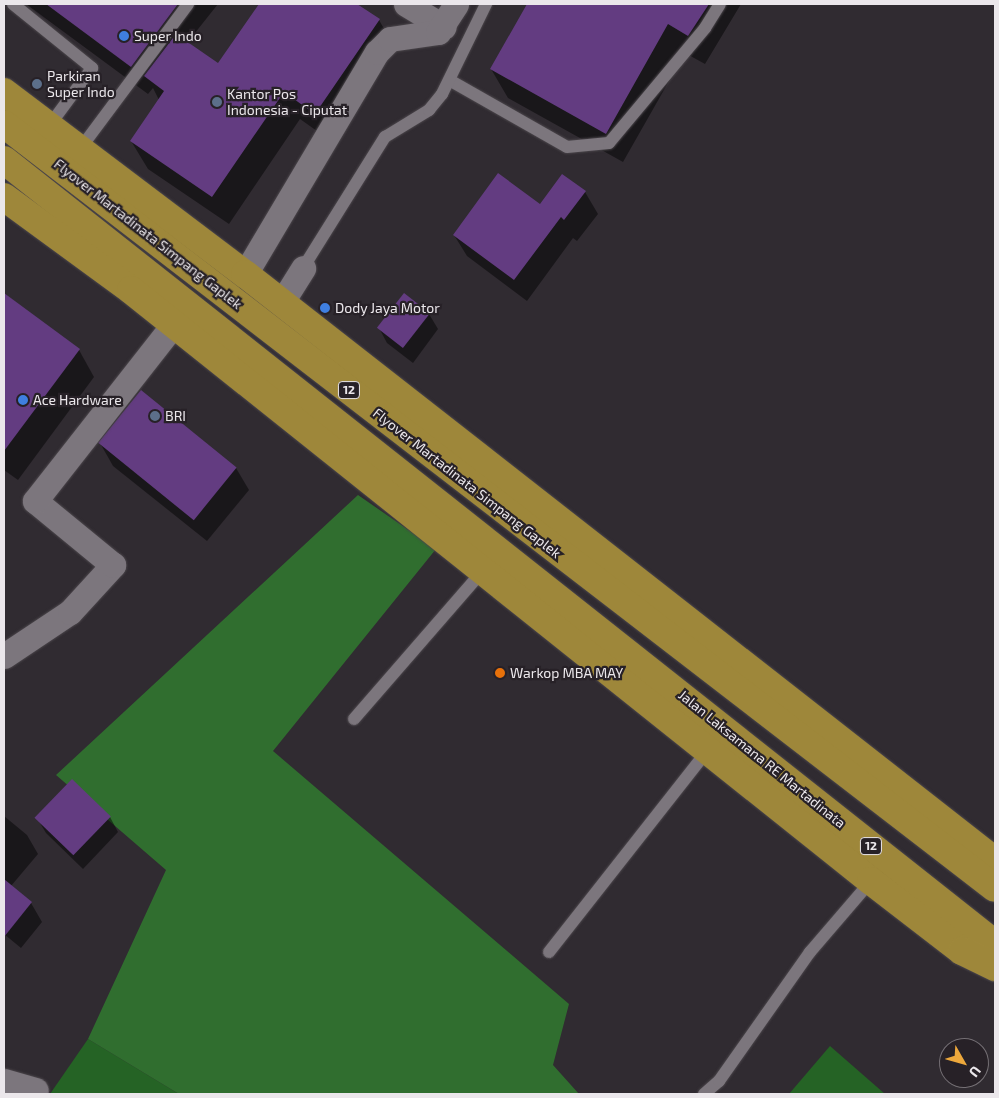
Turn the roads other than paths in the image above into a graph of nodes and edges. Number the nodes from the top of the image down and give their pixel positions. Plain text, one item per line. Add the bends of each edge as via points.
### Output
1 (13, 4) edge
2 (188, 4) edge
3 (406, 4) edge
4 (456, 4) edge
5 (486, 4) edge
6 (720, 4) edge
7 (444, 27) junction
8 (451, 81) junction
9 (4, 92) edge
10 (4, 124) edge
11 (49, 126) junction
12 (80, 149) junction
13 (4, 160) edge
14 (4, 197) edge
15 (303, 268) joint
16 (245, 274) junction
17 (282, 302) junction
18 (174, 324) junction
19 (482, 572) junction
20 (4, 656) edge
21 (354, 719) dead end
22 (708, 750) junction
23 (995, 861) edge
24 (871, 881) junction
25 (995, 888) edge
26 (995, 944) edge
27 (549, 952) dead end
28 (995, 967) edge
29 (4, 1081) edge
30 (36, 1090) dead end
31 (704, 1094) edge

1 - 11 lane via 92,68
2 - 12 lane
3 - 7 street
4 - 7 street
5 - 8 lane
6 - 8 lane via 699,36 609,143 567,147
7 - 16 street via 432,34 390,39 378,52
8 - 15 lane via 429,110 385,137
9 - 11 highway
10 - 25 highway, Flyover Martadinata Simpang Gaplek / 12
11 - 12 highway
12 - 16 highway
13 - 26 highway, Jalan Laksamana RE Martadinata / 12
14 - 18 highway
15 - 17 street
16 - 17 highway
17 - 23 highway
18 - 19 highway
18 - 20 street via 35,501 113,565 70,612
19 - 21 lane
19 - 22 highway
22 - 24 highway
22 - 27 lane
24 - 28 highway via 962,950
24 - 31 lane via 810,952 719,1081
29 - 30 street

